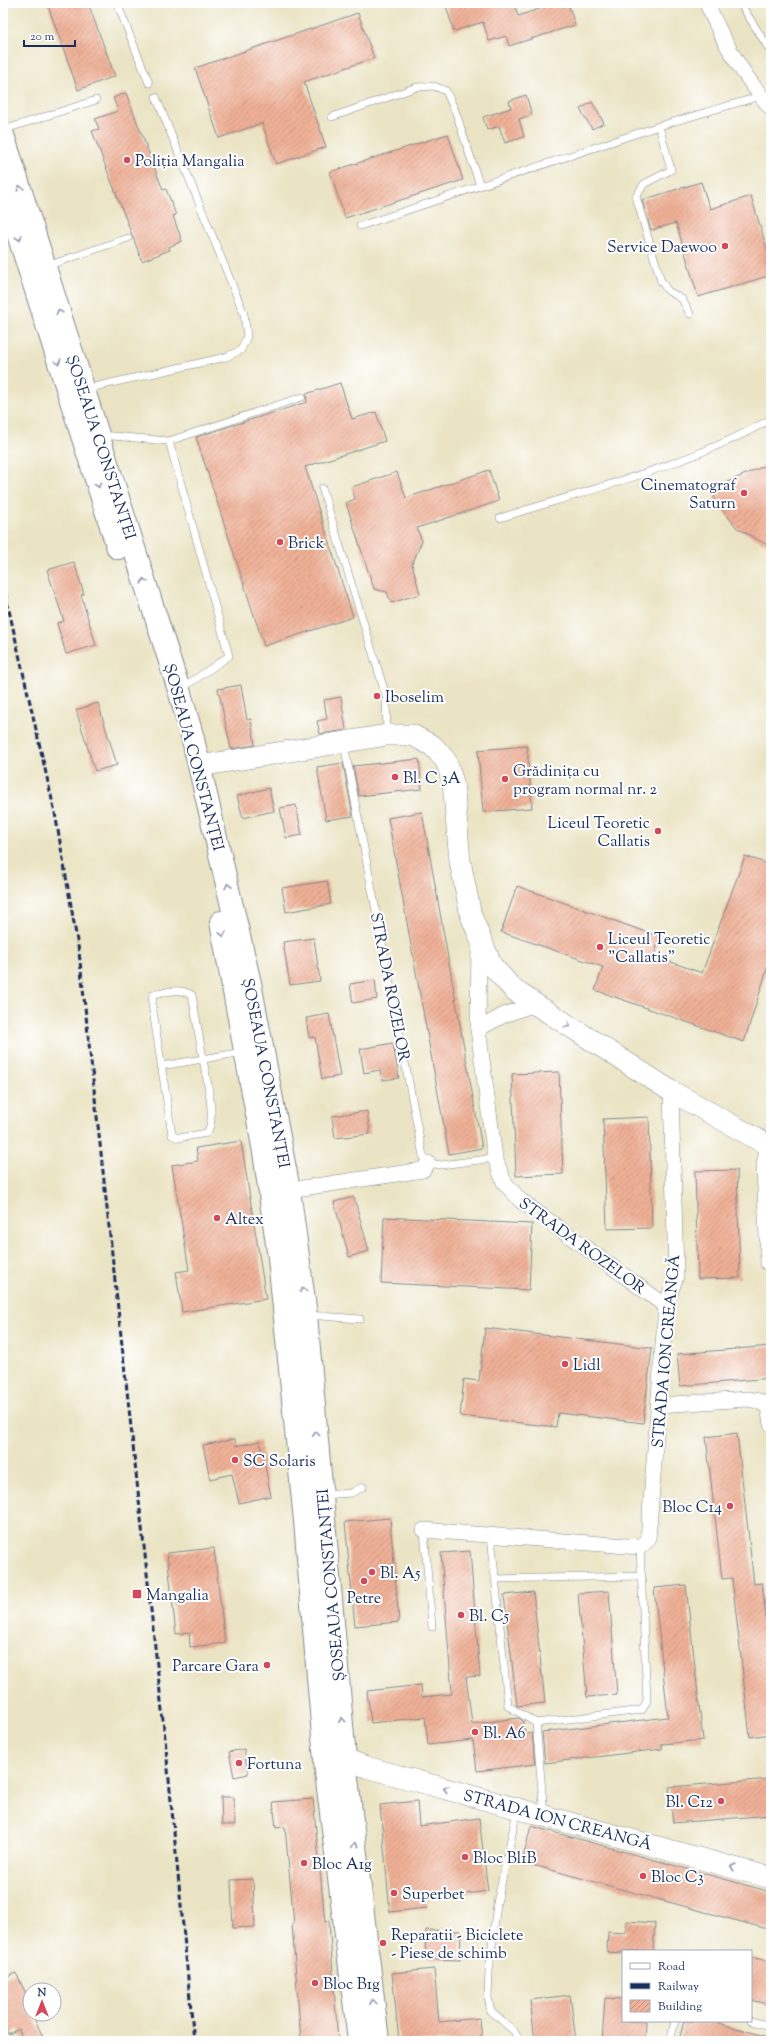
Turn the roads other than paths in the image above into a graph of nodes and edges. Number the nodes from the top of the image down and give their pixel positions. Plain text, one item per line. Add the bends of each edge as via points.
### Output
1 (117, 3) edge
2 (707, 3) edge
3 (740, 3) edge
4 (771, 52) edge
5 (149, 83) dead end
6 (761, 96) junction
7 (156, 97) dead end
8 (96, 100) dead end
9 (771, 108) edge
10 (332, 117) dead end
11 (659, 126) junction
12 (3, 130) edge
13 (3, 135) edge
14 (480, 186) junction
15 (3, 187) edge
16 (360, 226) dead end
17 (128, 238) dead end
18 (37, 270) junction
19 (690, 314) dead end
20 (76, 391) junction
21 (302, 397) dead end
22 (771, 419) edge
23 (99, 434) junction
24 (169, 441) junction
25 (322, 488) dead end
26 (500, 518) dead end
27 (179, 690) junction
28 (387, 736) junction
29 (344, 743) junction
30 (199, 766) junction
31 (479, 938) junction
32 (535, 1004) junction
33 (478, 1029) junction
34 (246, 1052) junction
35 (204, 1059) junction
36 (161, 1066) junction
37 (671, 1091) junction
38 (769, 1146) edge
39 (495, 1158) junction
40 (428, 1163) junction
41 (289, 1190) junction
42 (771, 1264) edge
43 (666, 1306) junction
44 (306, 1315) junction
45 (360, 1319) dead end
46 (659, 1405) junction
47 (771, 1424) edge
48 (363, 1487) dead end
49 (322, 1496) junction
50 (424, 1530) joint
51 (491, 1536) junction
52 (644, 1543) junction
53 (642, 1576) junction
54 (495, 1579) junction
55 (432, 1627) dead end
56 (536, 1723) junction
57 (346, 1759) junction
58 (517, 1809) junction
59 (544, 1815) junction
60 (771, 1878) edge
61 (752, 2021) edge
62 (675, 2022) edge
63 (771, 2026) edge
64 (359, 2041) edge
65 (378, 2041) edge
66 (520, 2041) edge
67 (670, 2041) edge

1 - 5 lane
2 - 6 street via 717,25
3 - 4 lane
6 - 9 street
6 - 11 lane
7 - 20 lane via 244,314 247,336 241,350 226,358
8 - 12 lane
10 - 14 lane via 417,87 434,86 446,91
11 - 14 lane
11 - 19 lane via 671,170 644,184 636,197 661,281 668,291 682,299
18 -> 13 main road, ȘOSEAUA CONSTANȚEI
14 - 16 lane
15 -> 18 main road, ȘOSEAUA CONSTANȚEI
17 - 18 lane
18 - 20 main road, ȘOSEAUA CONSTANȚEI
20 - 23 main road, ȘOSEAUA CONSTANȚEI
20 -> 34 main road, ȘOSEAUA CONSTANȚEI via 179,744 225,942
21 - 24 lane
22 - 26 lane via 742,436 659,468
23 - 24 lane
27 -> 23 main road, ȘOSEAUA CONSTANȚEI
24 - 27 lane via 229,656
25 - 28 lane via 386,696
27 - 30 main road, ȘOSEAUA CONSTANȚEI
28 - 29 street, STRADA ROZELOR
28 - 31 street, STRADA ROZELOR via 412,736 433,746 446,760 453,782 460,861 470,916
29 - 30 street, STRADA ROZELOR
29 - 40 lane, STRADA ROZELOR via 423,1156
41 -> 30 main road, ȘOSEAUA CONSTANȚEI via 250,983
31 - 32 street, STRADA ROZELOR via 492,966 514,990
31 - 33 street, STRADA ROZELOR
32 - 33 street via 504,1014
32 -> 37 street, STRADA ROZELOR
33 - 39 street, STRADA ROZELOR
34 - 35 lane
34 - 64 main road, ȘOSEAUA CONSTANȚEI via 279,1258 302,1486 326,1772
35 - 36 lane
35 - 36 lane via 192,994 175,990 153,994 152,1004
35 - 36 lane via 212,1116 211,1128 207,1133 178,1138 172,1135
37 - 38 street, STRADA ROZELOR
37 - 43 street, STRADA ION CREANGĂ via 676,1276
38 - 42 street, STRADA ROZELOR via 764,1164 768,1263
39 - 40 lane via 441,1165
39 - 43 street, STRADA ROZELOR via 504,1182 520,1200
40 - 41 street via 423,1170
44 -> 41 main road, ȘOSEAUA CONSTANȚEI
43 - 46 street, STRADA ION CREANGĂ
44 - 45 lane
49 -> 44 main road, ȘOSEAUA CONSTANȚEI
46 - 47 street via 748,1399 759,1401 768,1407
46 - 52 street, STRADA ION CREANGĂ
48 - 49 lane via 351,1492
57 -> 49 main road, ȘOSEAUA CONSTANȚEI
50 - 51 street
50 - 55 lane
51 - 52 street
51 - 54 lane
52 - 53 lane, STRADA ION CREANGĂ
53 - 54 lane
53 - 56 lane, STRADA ION CREANGĂ via 647,1701 642,1710
54 - 56 lane via 508,1706
56 - 59 lane
58 -> 57 street, STRADA ION CREANGĂ via 366,1767
65 -> 57 main road, ȘOSEAUA CONSTANȚEI
58 - 59 street, STRADA ION CREANGĂ
58 - 66 lane via 497,1903 488,1998 491,2011 514,2031
60 -> 59 street, STRADA ION CREANGĂ
61 - 63 lane
62 - 67 lane

